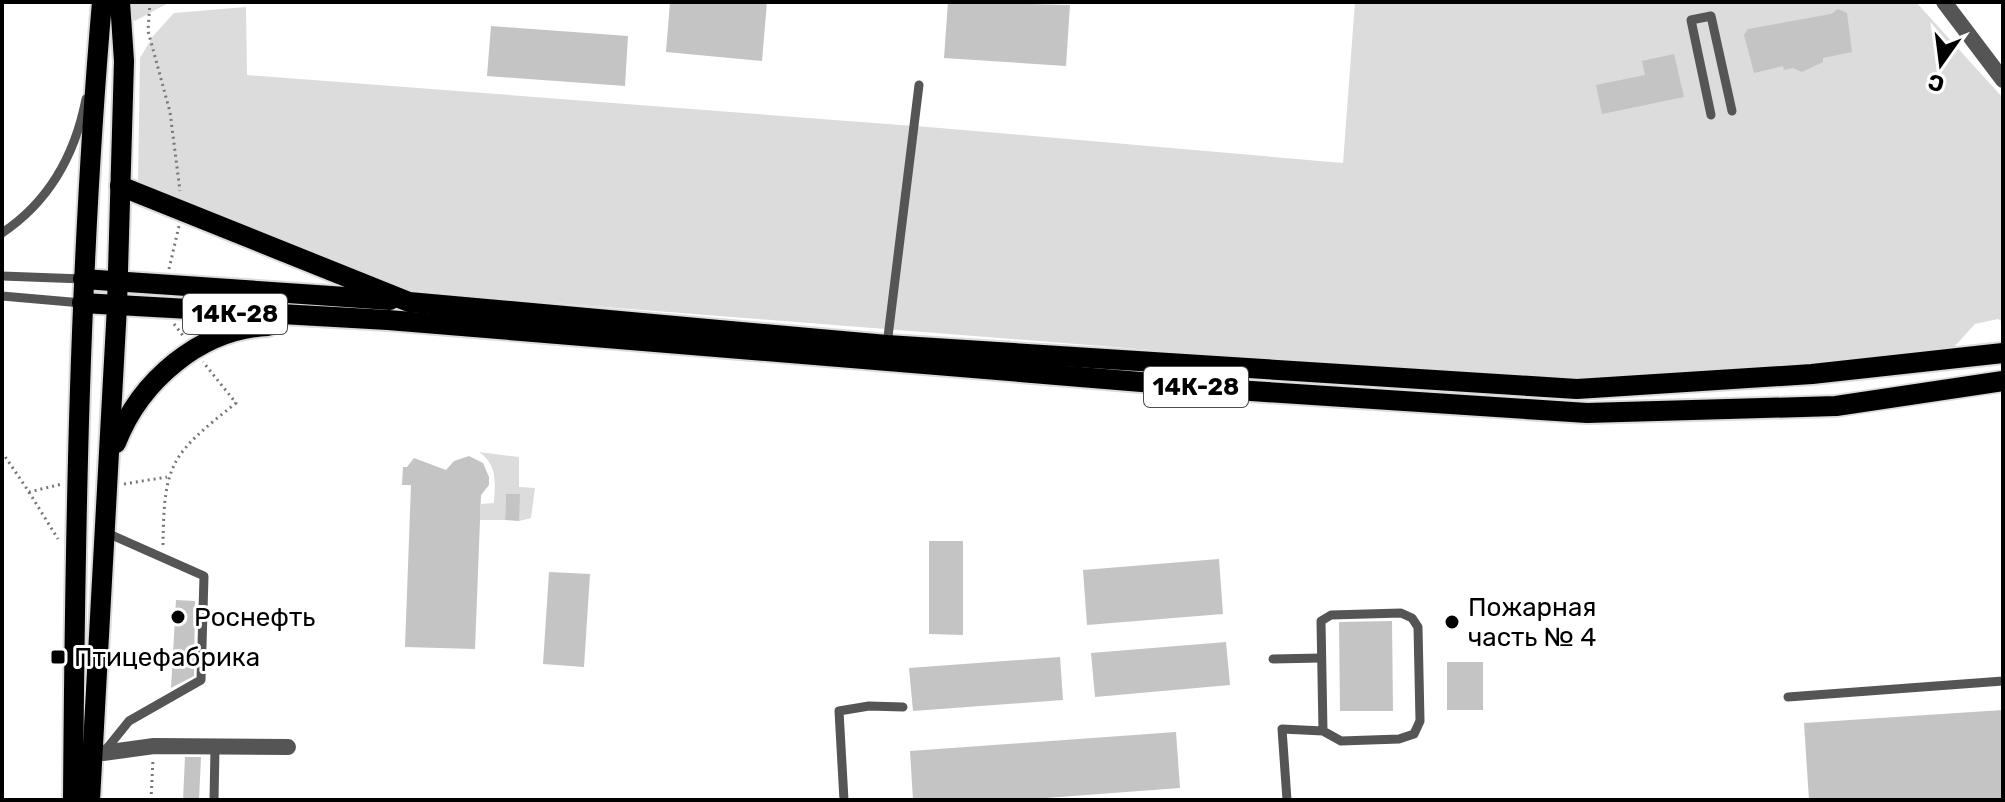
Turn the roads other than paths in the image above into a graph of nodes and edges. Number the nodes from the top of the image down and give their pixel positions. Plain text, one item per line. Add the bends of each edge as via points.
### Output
1 (102, 2) edge
2 (120, 2) edge
3 (1944, 2) edge
4 (100, 25) junction
5 (2003, 80) edge
6 (919, 85) dead end
7 (1732, 111) dead end
8 (1711, 115) dead end
9 (120, 186) junction
10 (2, 233) edge
11 (2, 276) edge
12 (83, 279) junction
13 (118, 282) junction
14 (2, 296) edge
15 (409, 302) junction
16 (82, 303) junction
17 (117, 306) junction
18 (388, 320) junction
19 (887, 345) junction
20 (2003, 353) edge
21 (2003, 381) edge
22 (109, 462) junction
23 (102, 531) junction
24 (1321, 658) junction
25 (1273, 659) dead end
26 (2003, 681) edge
27 (1788, 697) dead end
28 (903, 707) dead end
29 (1323, 731) junction
30 (288, 747) dead end
31 (215, 749) junction
32 (97, 752) junction
33 (84, 799) edge
34 (214, 800) edge
35 (844, 800) edge
36 (1287, 800) edge

1 - 4 main road
2 - 9 main road
3 - 5 street
4 - 10 lane via 81,125 61,176 26,217
4 - 12 main road
6 - 19 lane
7 - 8 lane via 1711,16 1691,20
9 - 13 main road
9 - 15 main road
11 - 12 lane
12 - 13 main road, 14К-28
12 - 16 main road
13 - 15 main road, 14К-28
13 - 17 main road
14 - 16 lane
15 - 19 main road, 14К-28
16 - 17 main road, 14К-28
16 - 33 main road
17 - 18 main road, 14К-28
17 - 22 main road
18 - 21 main road, 14К-28 via 1219,389 1587,413 1836,406
18 - 22 main road via 242,327 194,350 156,378 128,413
19 - 20 main road, 14К-28 via 1577,389 1812,374
22 - 23 main road
23 - 32 main road
23 - 32 lane via 204,576 201,680 129,721
24 - 25 lane
24 - 29 lane
24 - 29 lane via 1321,621 1331,615 1401,613 1418,627 1420,721 1414,734 1341,741
26 - 27 lane
28 - 35 lane via 839,711
29 - 36 lane via 1282,729
30 - 31 street
31 - 32 street via 154,746
31 - 34 lane
32 - 33 main road

